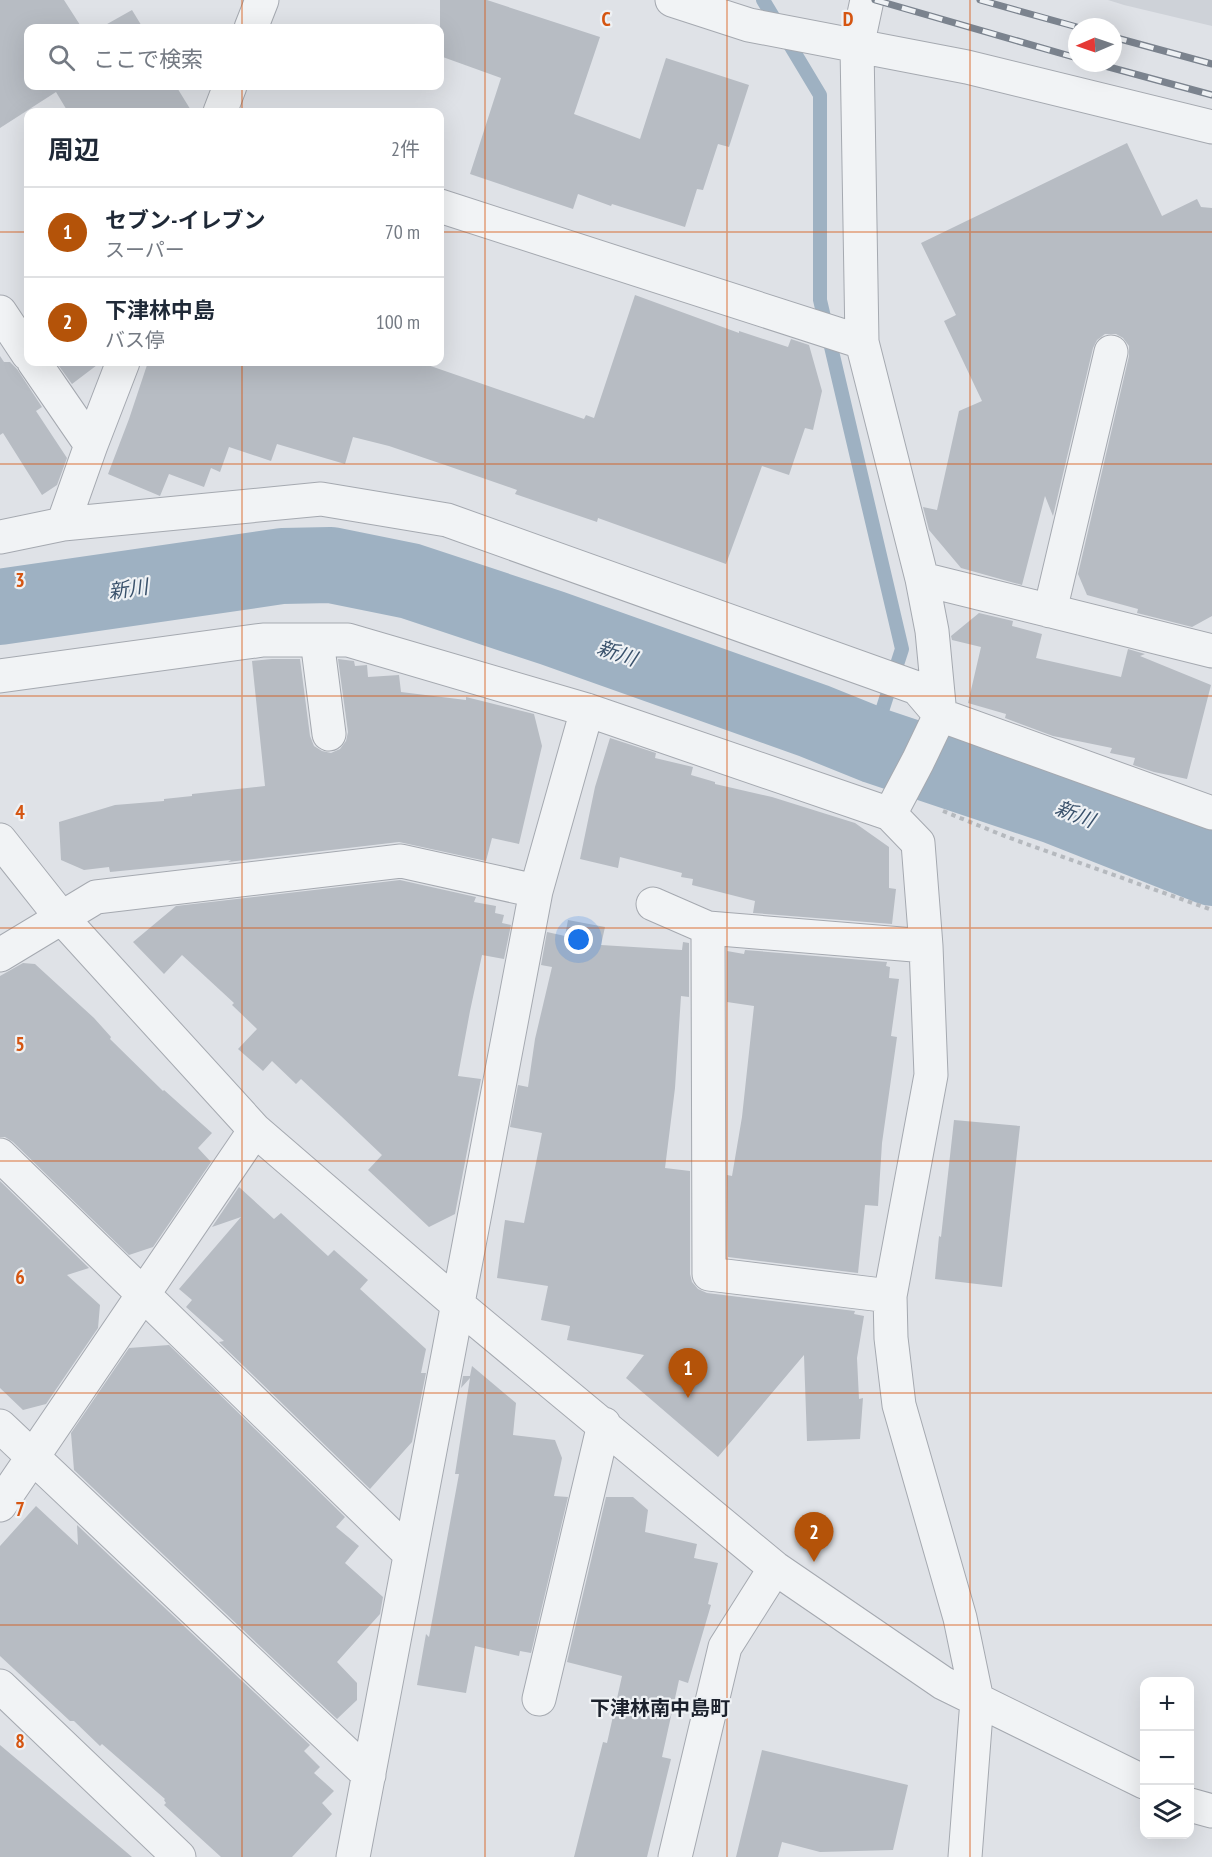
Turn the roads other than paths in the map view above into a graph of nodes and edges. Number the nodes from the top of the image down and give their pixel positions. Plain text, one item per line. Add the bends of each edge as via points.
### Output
1 (262, 0) edge
2 (672, 0) edge
3 (867, 0) edge
4 (253, 24) edge
5 (857, 47) junction
6 (228, 90) edge
7 (222, 108) edge
8 (1212, 127) edge
9 (444, 207) edge
10 (0, 312) edge
11 (855, 340) junction
12 (24, 348) edge
13 (1112, 352) dead end
14 (37, 366) edge
15 (121, 366) edge
16 (91, 445) junction
17 (63, 524) junction
18 (0, 537) edge
19 (922, 579) junction
20 (1050, 610) junction
21 (317, 640) junction
22 (1212, 651) edge
23 (0, 676) edge
24 (586, 710) junction
25 (936, 724) junction
26 (329, 734) dead end
27 (897, 802) junction
28 (1212, 813) edge
29 (0, 840) edge
30 (536, 891) junction
31 (653, 904) dead end
32 (61, 917) junction
33 (708, 928) junction
34 (926, 946) junction
35 (0, 954) edge
36 (255, 1131) junction
37 (0, 1155) edge
38 (143, 1294) junction
39 (890, 1296) junction
40 (458, 1305) junction
41 (604, 1424) junction
42 (0, 1426) edge
43 (33, 1457) junction
44 (0, 1505) edge
45 (410, 1554) junction
46 (776, 1568) junction
47 (0, 1686) edge
48 (539, 1699) dead end
49 (978, 1700) junction
50 (369, 1775) junction
51 (1140, 1780) edge
52 (1194, 1805) edge
53 (1212, 1811) edge
54 (180, 1857) edge
55 (353, 1857) edge
56 (675, 1857) edge
57 (965, 1857) edge

1 - 4 street
2 - 5 street via 762,27
3 - 5 street
5 - 8 street via 967,67
5 - 11 street
6 - 7 street
9 - 11 street
10 - 12 street
11 - 19 street
13 - 20 street
14 - 16 street
15 - 16 street
16 - 17 street
17 - 18 street
17 - 25 street via 321,499 447,519 917,688
19 - 20 street
19 - 25 street via 932,631
20 - 22 street
21 - 23 street via 263,640
21 - 24 street via 348,640
21 - 26 street
24 - 27 street
24 - 30 street
25 - 27 street
25 - 28 street
27 - 34 street via 918,843
29 - 32 street
30 - 32 street via 401,861 96,897
30 - 40 street
31 - 33 street
32 - 35 street
32 - 36 street
33 - 34 street
33 - 39 street via 709,1274
34 - 39 street via 931,1075
36 - 38 street
36 - 40 street
37 - 38 street
38 - 43 street
38 - 45 street
39 - 49 street via 899,1406 960,1618
40 - 41 street
40 - 45 street
41 - 46 street
41 - 48 street
42 - 43 street
43 - 44 street
43 - 50 street
45 - 50 street
46 - 49 street via 943,1683
46 - 56 street via 725,1647
47 - 54 street
49 - 51 street
49 - 57 street
50 - 55 street
52 - 53 street

